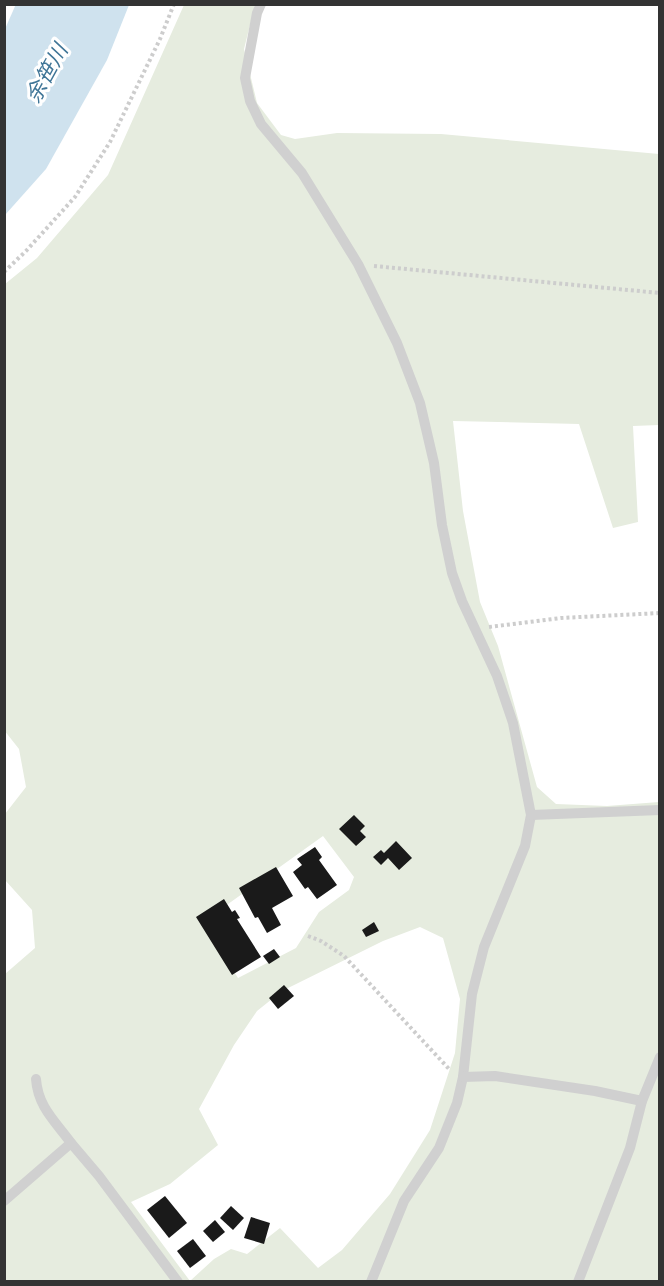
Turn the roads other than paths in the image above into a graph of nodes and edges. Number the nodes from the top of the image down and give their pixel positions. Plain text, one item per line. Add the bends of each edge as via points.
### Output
1 (261, 4) edge
2 (660, 810) edge
3 (531, 815) junction
4 (660, 1057) edge
5 (36, 1079) dead end
6 (463, 1080) junction
7 (642, 1101) junction
8 (71, 1143) junction
9 (4, 1201) edge
10 (178, 1281) edge
11 (370, 1281) edge
12 (578, 1281) edge

1 - 3 lane via 245,78 250,101 261,124 302,173 358,264 397,343 420,403 452,573 513,723
2 - 3 lane
3 - 6 lane via 525,846 484,947 472,994
4 - 7 lane
5 - 8 lane via 41,1102
6 - 7 lane via 495,1076
6 - 11 lane via 439,1148 404,1201
7 - 12 lane via 630,1148
8 - 9 lane
8 - 10 lane

